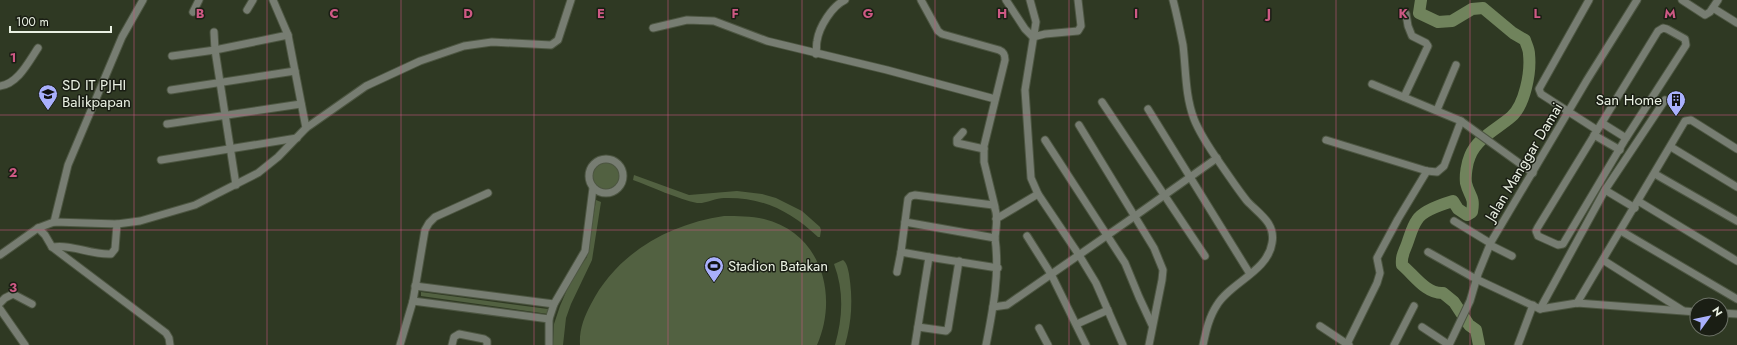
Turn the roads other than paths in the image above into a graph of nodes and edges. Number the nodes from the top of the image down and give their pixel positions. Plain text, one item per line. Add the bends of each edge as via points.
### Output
1 (142, 0) edge
2 (199, 0) edge
3 (253, 0) edge
4 (273, 0) edge
5 (572, 0) edge
6 (845, 0) edge
7 (921, 0) edge
8 (1006, 0) edge
9 (1030, 0) edge
10 (1078, 0) edge
11 (1173, 0) edge
12 (1589, 0) edge
13 (1638, 0) edge
14 (1682, 0) edge
15 (1718, 0) edge
16 (1713, 8) junction
17 (247, 10) dead end
18 (193, 12) dead end
19 (1406, 14) dead end
20 (1737, 24) edge
21 (653, 28) dead end
22 (214, 32) dead end
23 (288, 35) junction
24 (1033, 37) junction
25 (38, 48) dead end
26 (215, 50) junction
27 (816, 54) junction
28 (172, 56) dead end
29 (1456, 65) dead end
30 (294, 71) junction
31 (220, 83) junction
32 (1372, 84) dead end
33 (0, 86) edge
34 (171, 90) dead end
35 (1404, 97) junction
36 (995, 99) junction
37 (1665, 100) dead end
38 (1102, 102) dead end
39 (300, 104) junction
40 (1148, 109) dead end
41 (1437, 110) junction
42 (1569, 112) junction
43 (225, 116) junction
44 (1461, 121) junction
45 (1602, 123) junction
46 (167, 124) dead end
47 (1079, 125) dead end
48 (306, 128) junction
49 (963, 132) dead end
50 (1596, 133) junction
51 (296, 138) junction
52 (1626, 138) junction
53 (1045, 140) dead end
54 (1326, 140) dead end
55 (1671, 148) junction
56 (230, 149) junction
57 (984, 149) junction
58 (1737, 149) edge
59 (1620, 150) junction
60 (1217, 158) junction
61 (160, 160) dead end
62 (1428, 171) junction
63 (1533, 173) junction
64 (1655, 174) junction
65 (1191, 177) junction
66 (236, 185) junction
67 (1737, 187) edge
68 (593, 188) junction
69 (1605, 190) junction
70 (488, 193) dead end
71 (1038, 194) junction
72 (1165, 196) junction
73 (1636, 204) junction
74 (995, 207) junction
75 (1135, 216) junction
76 (996, 219) junction
77 (1454, 221) dead end
78 (54, 222) junction
79 (905, 222) junction
80 (1737, 222) edge
81 (117, 224) junction
82 (38, 228) junction
83 (1621, 230) junction
84 (1026, 236) dead end
85 (1107, 236) junction
86 (995, 238) junction
87 (1490, 244) junction
88 (52, 247) junction
89 (2, 251) edge
90 (901, 252) junction
91 (1428, 252) dead end
92 (1079, 255) junction
93 (929, 256) junction
94 (1205, 256) dead end
95 (1512, 256) dead end
96 (1603, 260) junction
97 (959, 261) junction
98 (1737, 261) edge
99 (998, 268) junction
100 (897, 272) dead end
101 (1051, 274) junction
102 (1250, 274) junction
103 (1476, 279) junction
104 (415, 286) junction
105 (1737, 299) edge
106 (413, 301) junction
107 (0, 303) edge
108 (1577, 303) junction
109 (32, 304) dead end
110 (554, 304) junction
111 (1533, 305) junction
112 (1414, 306) dead end
113 (992, 307) junction
114 (0, 309) edge
115 (1540, 309) junction
116 (1108, 310) junction
117 (1683, 311) junction
118 (1689, 311) edge
119 (549, 319) junction
120 (1076, 324) junction
121 (1152, 325) junction
122 (918, 326) junction
123 (1320, 326) dead end
124 (1422, 327) dead end
125 (1039, 328) dead end
126 (25, 345) edge
127 (170, 345) edge
128 (400, 345) edge
129 (452, 345) edge
130 (487, 345) edge
131 (549, 345) edge
132 (915, 345) edge
133 (986, 345) edge
134 (1048, 345) edge
135 (1086, 345) edge
136 (1123, 345) edge
137 (1149, 345) edge
138 (1203, 345) edge
139 (1348, 345) edge
140 (1394, 345) edge
141 (1449, 345) edge
142 (1518, 345) edge

1 - 78 street via 122,36 68,166
2 - 18 street
3 - 17 street
4 - 23 street
5 - 48 street via 558,40 551,45 492,42 464,46 420,61 366,86
6 - 27 street via 837,4 827,17 816,42
7 - 36 street via 942,34 1003,52 1005,60
8 - 24 street via 1025,30
9 - 24 street via 1036,22
10 - 24 street via 1081,26 1078,31
11 - 60 street via 1183,45 1190,106 1195,120
12 - 42 street via 1539,89 1541,94
13 - 42 street, Jalan Manggar Damai
14 - 16 street via 1705,15
15 - 16 street
16 - 20 street
19 - 35 street via 1410,33 1428,46
21 - 27 street via 687,20 714,21 767,41
22 - 26 street
23 - 26 street
23 - 30 street
24 - 71 street via 1025,90 1031,178
25 - 33 street via 16,78 9,84
26 - 28 street
26 - 31 street
27 - 36 street
29 - 41 street
30 - 31 street
30 - 39 street
31 - 34 street
31 - 43 street
32 - 35 street
35 - 41 street
36 - 57 street
37 - 69 street
38 - 72 street
39 - 43 street
39 - 48 street
40 - 65 street
41 - 44 street
42 - 50 street
42 - 63 street, Jalan Manggar Damai
43 - 46 street
43 - 56 street
44 - 62 street via 1442,169 1438,172
44 - 63 street
45 - 50 street
45 - 52 street
45 - 52 street via 1658,30 1667,29 1685,40 1686,45
47 - 75 street
48 - 51 street
49 - 57 street via 957,143
50 - 59 street
50 - 59 street via 1538,227 1538,236 1558,246 1563,244
51 - 56 street
51 - 66 street via 258,173
52 - 59 street
53 - 85 street
54 - 62 street
55 - 58 street via 1688,120 1691,120
55 - 64 street
55 - 67 street
56 - 61 street
56 - 66 street
57 - 74 street via 985,171
60 - 65 street
60 - 102 street via 1248,201 1271,227 1272,245 1267,255
62 - 139 street via 1377,258 1380,273 1377,283
63 - 87 street, Jalan Manggar Damai
64 - 73 street
64 - 80 street
65 - 72 street
65 - 102 street
66 - 81 street via 195,205 140,221
68 - 68 street via 589,173 596,162 606,158 620,165 623,179 619,188 609,193
68 - 110 street via 585,251
69 - 73 street
69 - 115 street
70 - 104 street via 435,217 429,223 425,230
71 - 76 street
71 - 92 street
72 - 75 street
72 - 94 street
73 - 83 street
73 - 98 street
74 - 76 street
74 - 79 street via 915,195 908,199
75 - 85 street
75 - 121 street via 1154,248 1162,270
76 - 86 street
77 - 87 street
78 - 81 street
78 - 82 street
79 - 86 street
79 - 90 street
81 - 88 street via 115,249 111,254 91,253 62,245
82 - 88 street
82 - 89 street
83 - 96 street
83 - 105 street
84 - 101 street
85 - 92 street
85 - 121 street via 1125,263
86 - 99 street
87 - 95 street
87 - 103 street, Jalan Manggar Damai
88 - 127 street via 166,333
90 - 93 street
90 - 100 street
91 - 103 street
92 - 101 street
92 - 116 street
93 - 97 street
93 - 122 street
96 - 108 street
96 - 117 street
97 - 99 street
97 - 122 street via 948,329 946,331
99 - 113 street
101 - 113 street via 1004,306
101 - 120 street
102 - 138 street via 1217,305 1208,324
103 - 111 street
103 - 141 street, Jalan Manggar Damai via 1470,301
104 - 106 street
104 - 110 street
106 - 119 street
106 - 128 street
107 - 109 street via 13,294
108 - 115 street
108 - 117 street
110 - 119 street
111 - 115 street
111 - 142 street
112 - 140 street
113 - 133 street
114 - 126 street
116 - 120 street
116 - 136 street
117 - 118 street
119 - 131 street
120 - 135 street
121 - 137 street
122 - 132 street
123 - 139 street
124 - 141 street
125 - 134 street
129 - 130 street via 454,337 459,334 484,339

